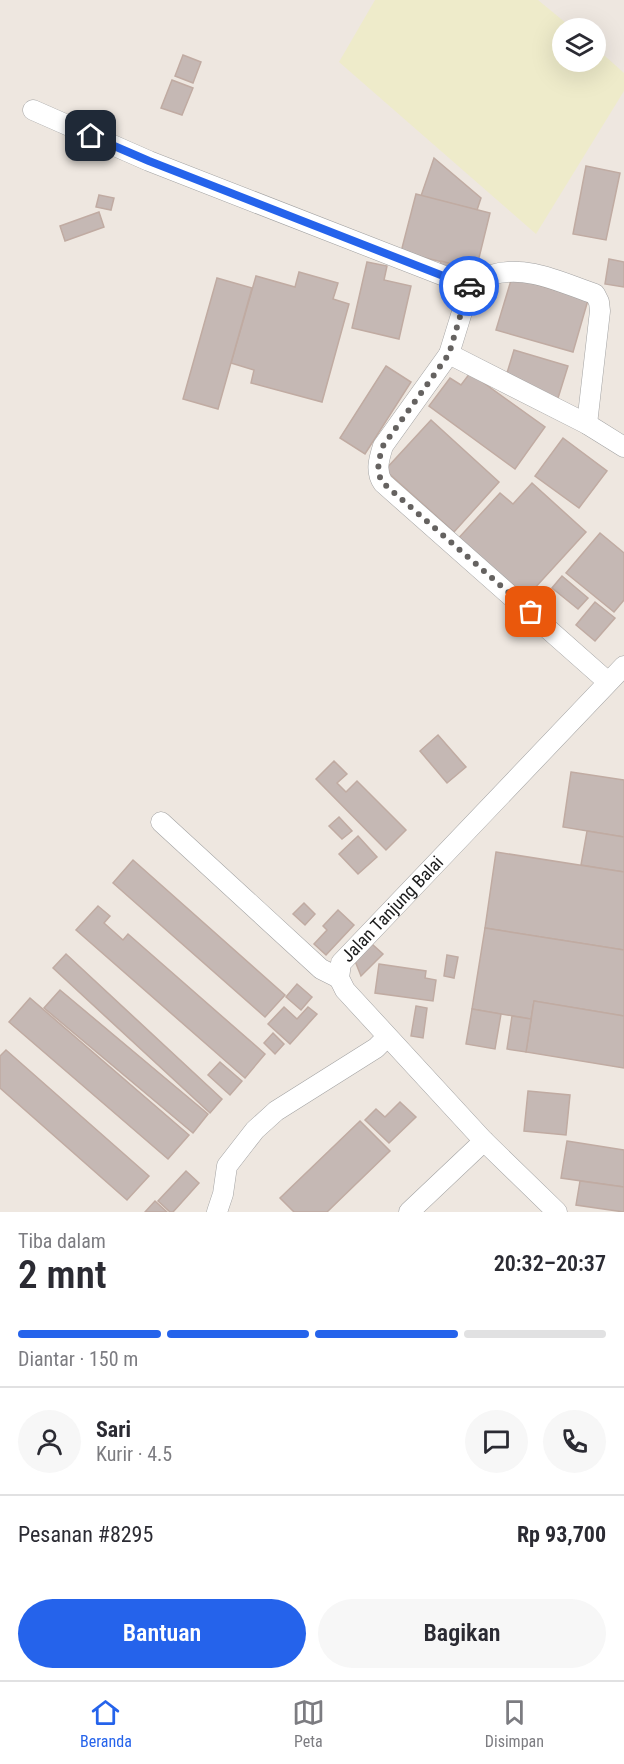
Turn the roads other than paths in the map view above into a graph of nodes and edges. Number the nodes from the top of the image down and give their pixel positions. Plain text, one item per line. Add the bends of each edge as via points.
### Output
1 (33, 110) dead end
2 (470, 286) junction
3 (449, 354) junction
4 (587, 424) junction
5 (624, 447) edge
6 (624, 666) edge
7 (608, 682) junction
8 (161, 822) dead end
9 (339, 978) junction
10 (387, 1037) junction
11 (484, 1141) junction
12 (217, 1212) edge
13 (409, 1212) edge
14 (557, 1212) edge

1 - 2 street via 149,161
2 - 3 street
2 - 4 street via 489,276 526,272 595,294 600,311
3 - 4 street
3 - 7 street via 383,446 378,476
4 - 5 street
6 - 7 street, Jalan Tanjung Balai
7 - 9 street, Jalan Tanjung Balai via 341,963
8 - 9 street via 321,969
9 - 10 street, Jalan Tanjung Balai
10 - 11 street, Jalan Tanjung Balai
10 - 12 street via 376,1048 276,1111 255,1130 227,1166
11 - 13 street
11 - 14 street, Jalan Tanjung Balai

